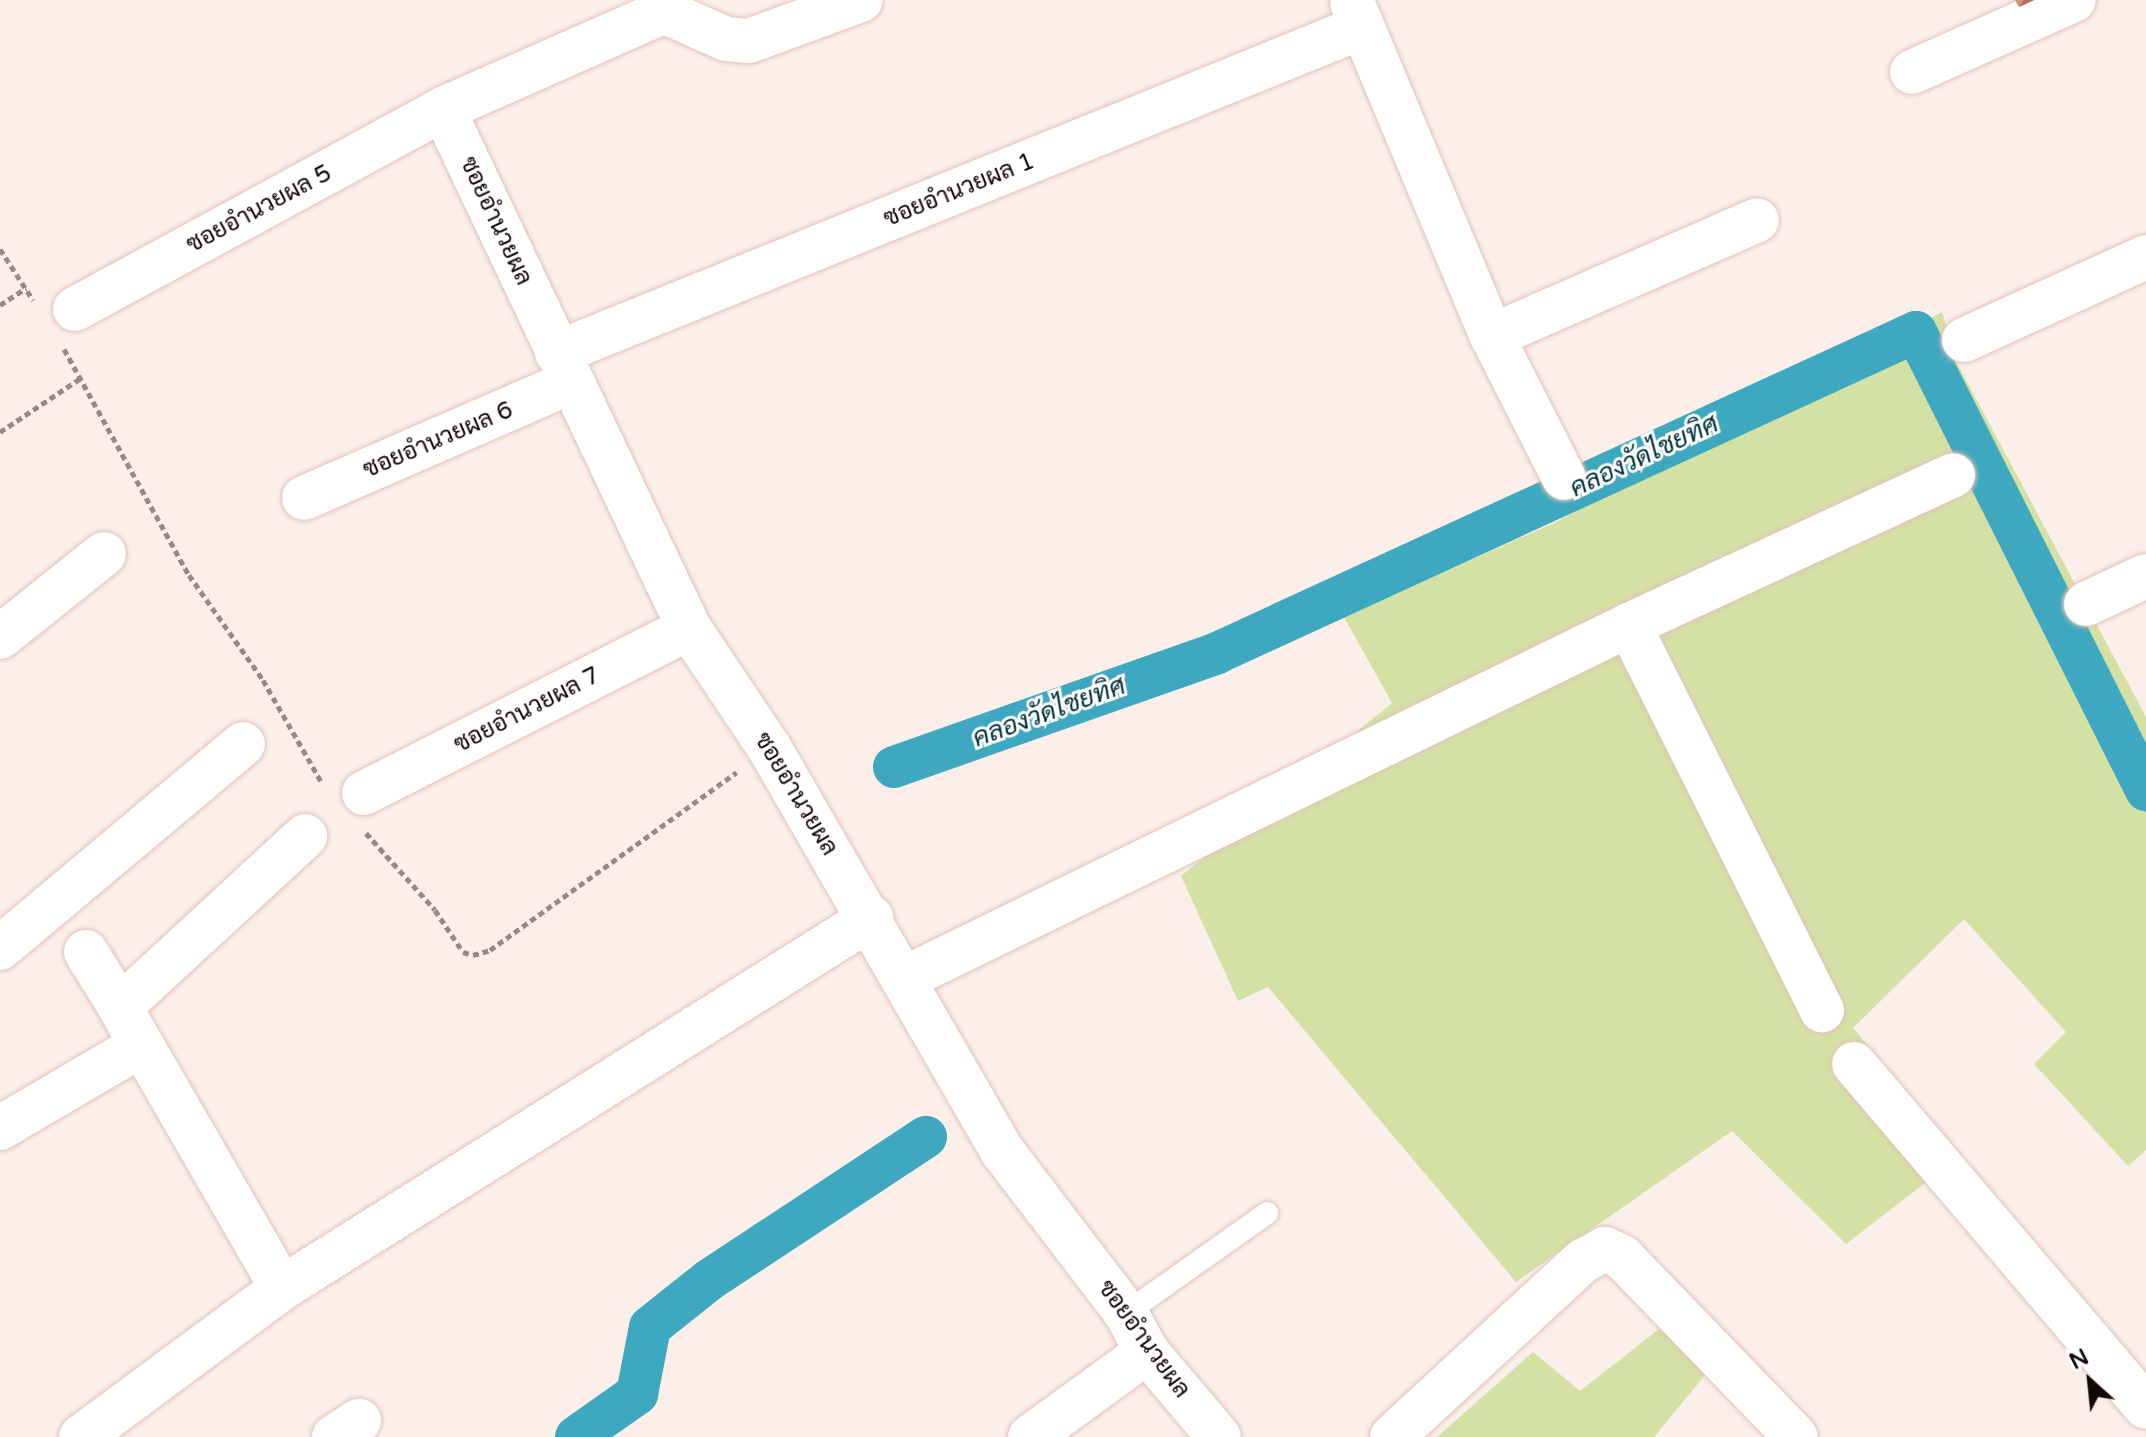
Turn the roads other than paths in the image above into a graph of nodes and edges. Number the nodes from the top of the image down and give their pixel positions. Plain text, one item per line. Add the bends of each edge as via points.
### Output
1 (861, 0) edge
2 (2074, 0) edge
3 (2015, 12) edge
4 (1357, 13) edge
5 (1912, 72) dead end
6 (443, 109) junction
7 (1757, 220) dead end
8 (2146, 257) edge
9 (57, 319) road end
10 (1492, 336) junction
11 (1964, 340) dead end
12 (564, 368) junction
13 (1953, 475) dead end
14 (1564, 478) dead end
15 (304, 498) dead end
16 (104, 554) dead end
17 (2146, 576) edge
18 (2086, 604) dead end
19 (1629, 625) junction
20 (689, 628) junction
21 (0, 637) edge
22 (243, 744) dead end
23 (349, 800) road end
24 (305, 836) dead end
25 (871, 918) junction
26 (0, 948) edge
27 (86, 952) dead end
28 (905, 978) junction
29 (120, 1007) junction
30 (1822, 1010) dead end
31 (140, 1046) junction
32 (1854, 1064) dead end
33 (0, 1128) edge
34 (1267, 1213) dead end
35 (282, 1288) junction
36 (1126, 1313) junction
37 (1147, 1352) junction
38 (2146, 1407) edge
39 (81, 1437) edge
40 (1030, 1437) edge
41 (1219, 1437) edge
42 (1392, 1437) edge
43 (1796, 1437) edge

1 - 6 street via 749,41 726,39 670,14 658,14
2 - 3 street
3 - 5 street
4 - 10 street, ซอยอำนวยผล 1
4 - 12 street, ซอยอำนวยผล 1
6 - 9 street, ซอยอำนวยผล 5
6 - 12 street, ซอยอำนวยผล
7 - 10 street
8 - 11 street
10 - 14 street, ซอยอำนวยผล 1
12 - 15 street, ซอยอำนวยผล 6
12 - 20 street, ซอยอำนวยผล
13 - 19 street
16 - 21 street
17 - 18 street
19 - 28 street
19 - 30 street
20 - 23 street, ซอยอำนวยผล 7
20 - 25 street, ซอยอำนวยผล via 770,749
22 - 26 street
24 - 29 street
25 - 28 street, ซอยอำนวยผล
25 - 35 street
27 - 29 street
28 - 36 street, ซอยอำนวยผล via 1003,1152
29 - 31 street
31 - 33 street
31 - 35 street
32 - 38 street
34 - 36 lane
35 - 39 street
36 - 37 street, ซอยอำนวยผล
37 - 40 street
37 - 41 street, ซอยอำนวยผล
42 - 43 street via 1583,1261 1605,1249 1622,1257

